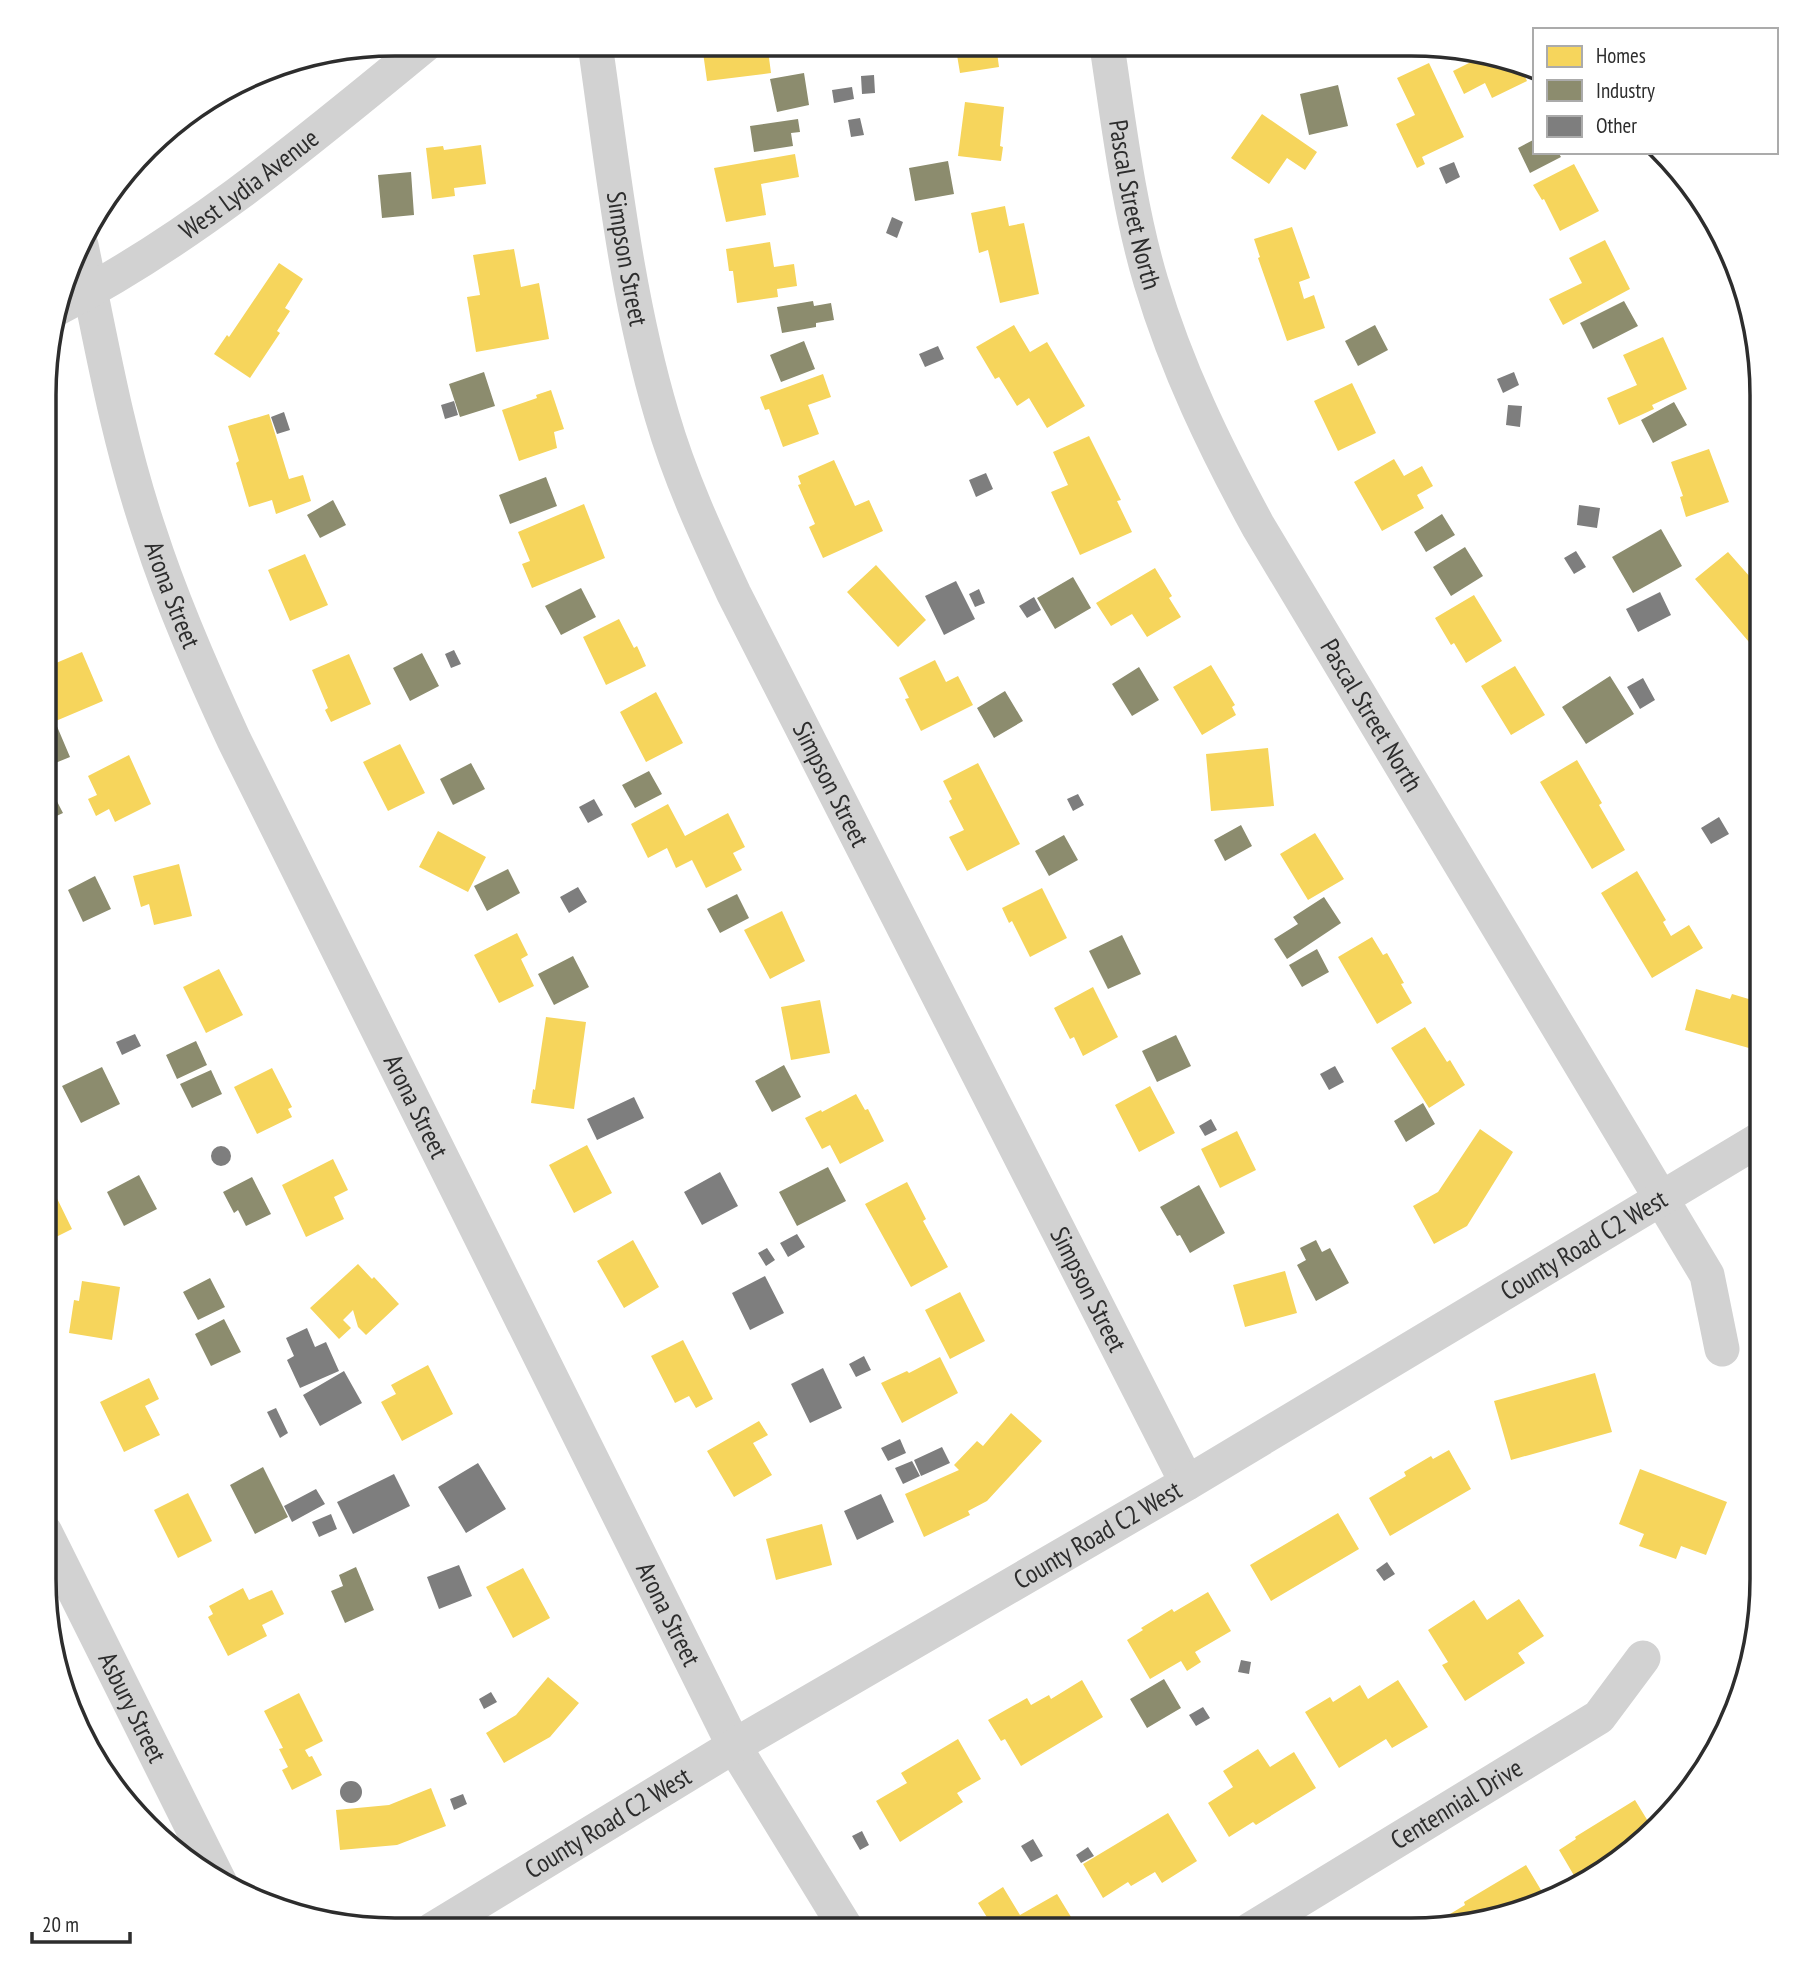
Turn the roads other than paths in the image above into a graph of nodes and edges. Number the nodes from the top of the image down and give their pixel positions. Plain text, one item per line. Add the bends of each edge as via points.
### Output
1 (411, 56) edge
2 (597, 56) edge
3 (1109, 56) edge
4 (84, 260) edge
5 (90, 291) junction
6 (70, 301) edge
7 (1750, 1145) edge
8 (1662, 1198) junction
9 (1723, 1349) dead end
10 (1187, 1483) junction
11 (56, 1554) edge
12 (1643, 1658) dead end
13 (734, 1746) junction
14 (209, 1862) edge
15 (452, 1918) edge
16 (841, 1918) edge
17 (1270, 1918) edge

1 - 5 street, West Lydia Avenue via 202,221
2 - 10 street, Simpson Street via 639,329 662,418 695,509 733,594
3 - 8 street, Pascal Street North via 1130,194 1151,281 1215,448
4 - 5 street, Arona Street
5 - 6 street, West Lydia Avenue
5 - 13 street, Arona Street via 122,438 149,533 192,650
7 - 8 street, County Road C2 West
8 - 9 street, Pascal Street North via 1707,1275
8 - 10 street, County Road C2 West
10 - 13 street, County Road C2 West
11 - 14 street, Asbury Street
12 - 17 street, Centennial Drive via 1599,1717
13 - 15 street, County Road C2 West
13 - 16 street, Arona Street

